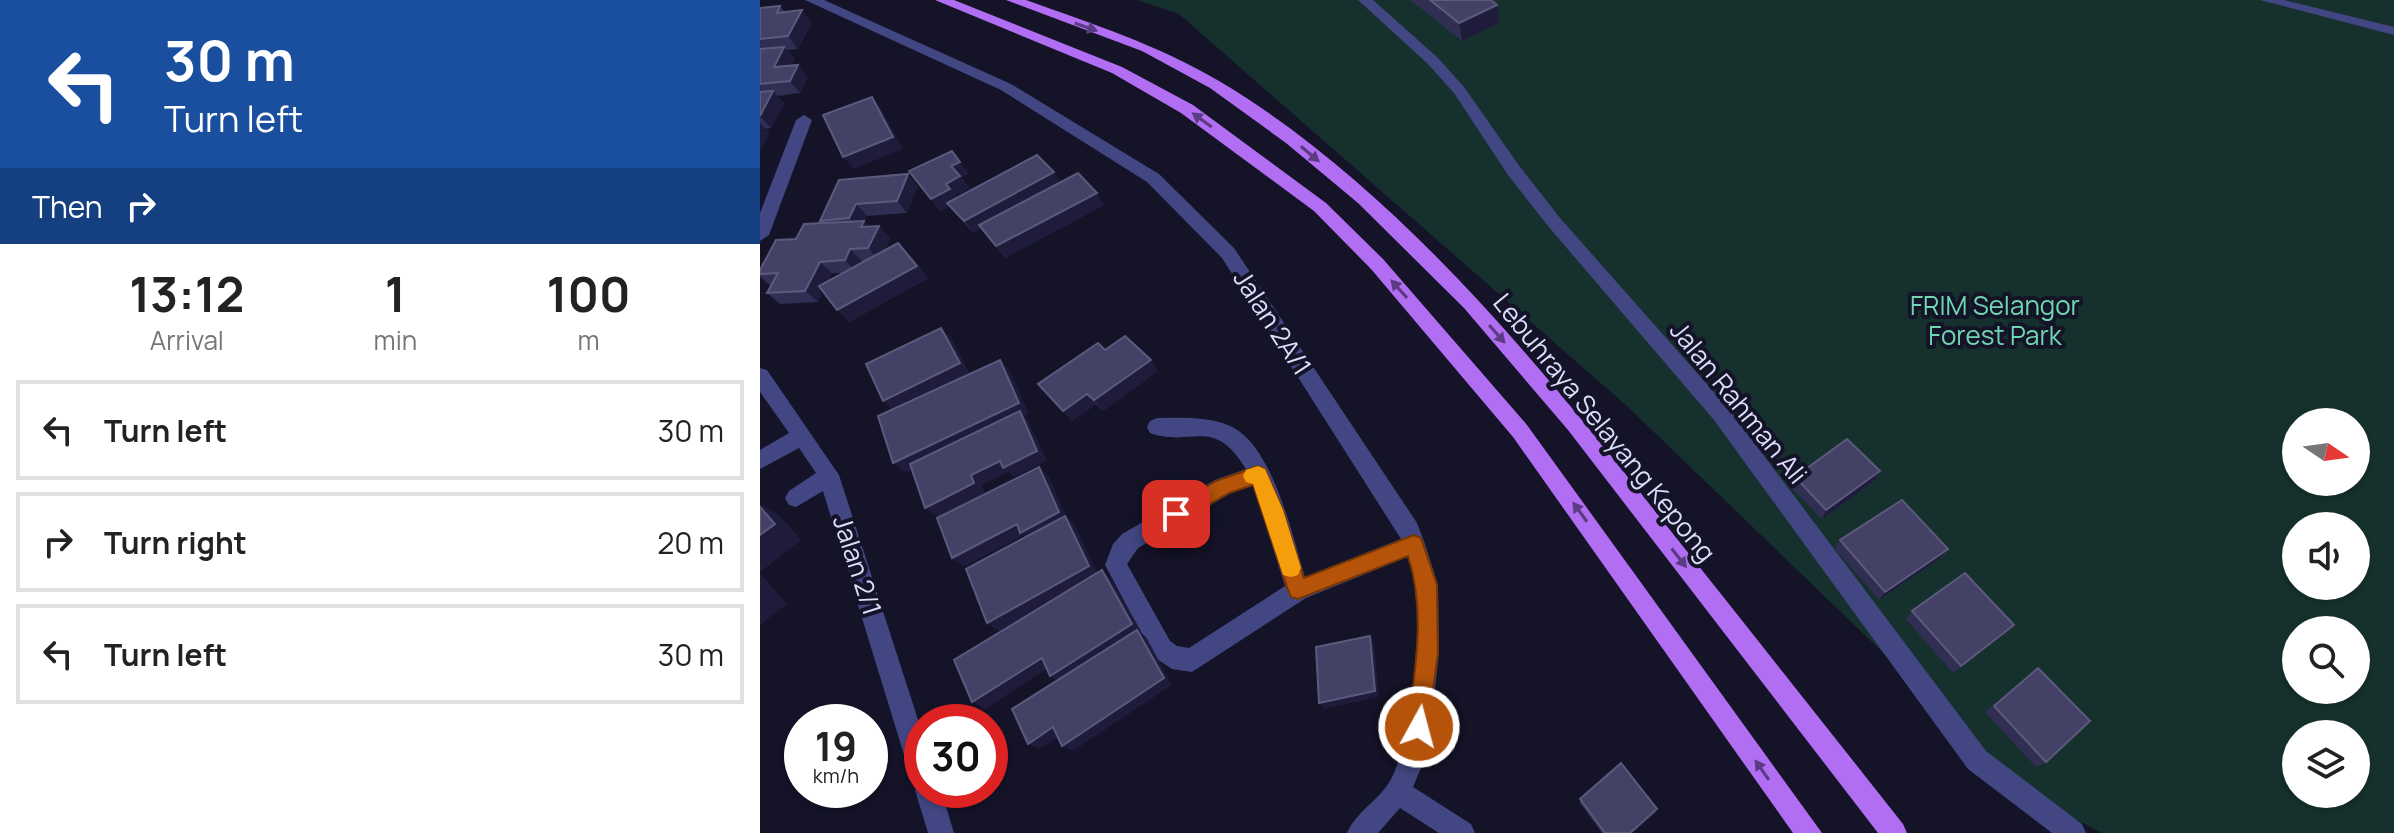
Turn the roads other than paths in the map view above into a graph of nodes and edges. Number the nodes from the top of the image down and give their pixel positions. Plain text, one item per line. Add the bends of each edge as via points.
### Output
1 (812, 0) edge
2 (942, 0) edge
3 (1013, 0) edge
4 (1365, 0) edge
5 (2267, 0) edge
6 (2394, 31) edge
7 (804, 120) dead end
8 (760, 235) edge
9 (760, 376) edge
10 (1157, 427) dead end
11 (802, 436) junction
12 (760, 460) edge
13 (1258, 474) junction
14 (829, 475) junction
15 (796, 498) dead end
16 (1414, 544) junction
17 (1298, 590) junction
18 (904, 714) edge
19 (1398, 792) junction
20 (933, 808) edge
21 (941, 833) edge
22 (1360, 833) edge
23 (1462, 833) edge
24 (1809, 833) edge
25 (1894, 833) edge
26 (2073, 833) edge

1 - 16 street, Jalan 2A/1 via 1006,87 1153,178 1228,253
24 -> 2 main road via 1520,431 1377,264 1320,207 1187,109 1117,70
3 -> 25 main road, Lebuhraya Selayang Kepong via 1147,48 1215,85 1364,199 1470,303 1575,424
4 - 26 street, Jalan Rahman Ali via 1459,90 1554,222 1721,414 1977,760
5 - 6 street
7 - 8 street
9 - 11 street, Jalan 2/1
10 - 13 street via 1223,431 1243,444
11 - 12 street
11 - 14 street, Jalan 2/1
13 - 17 street
13 - 17 street via 1222,487 1130,541 1116,565 1162,649 1172,657 1192,660
14 - 15 street
14 - 18 street, Jalan 2/1
16 - 17 street
16 - 19 street, Jalan 2A/1 via 1427,585 1427,653 1416,751
19 - 22 street, Jalan 2A/1
19 - 23 street
20 - 21 street

